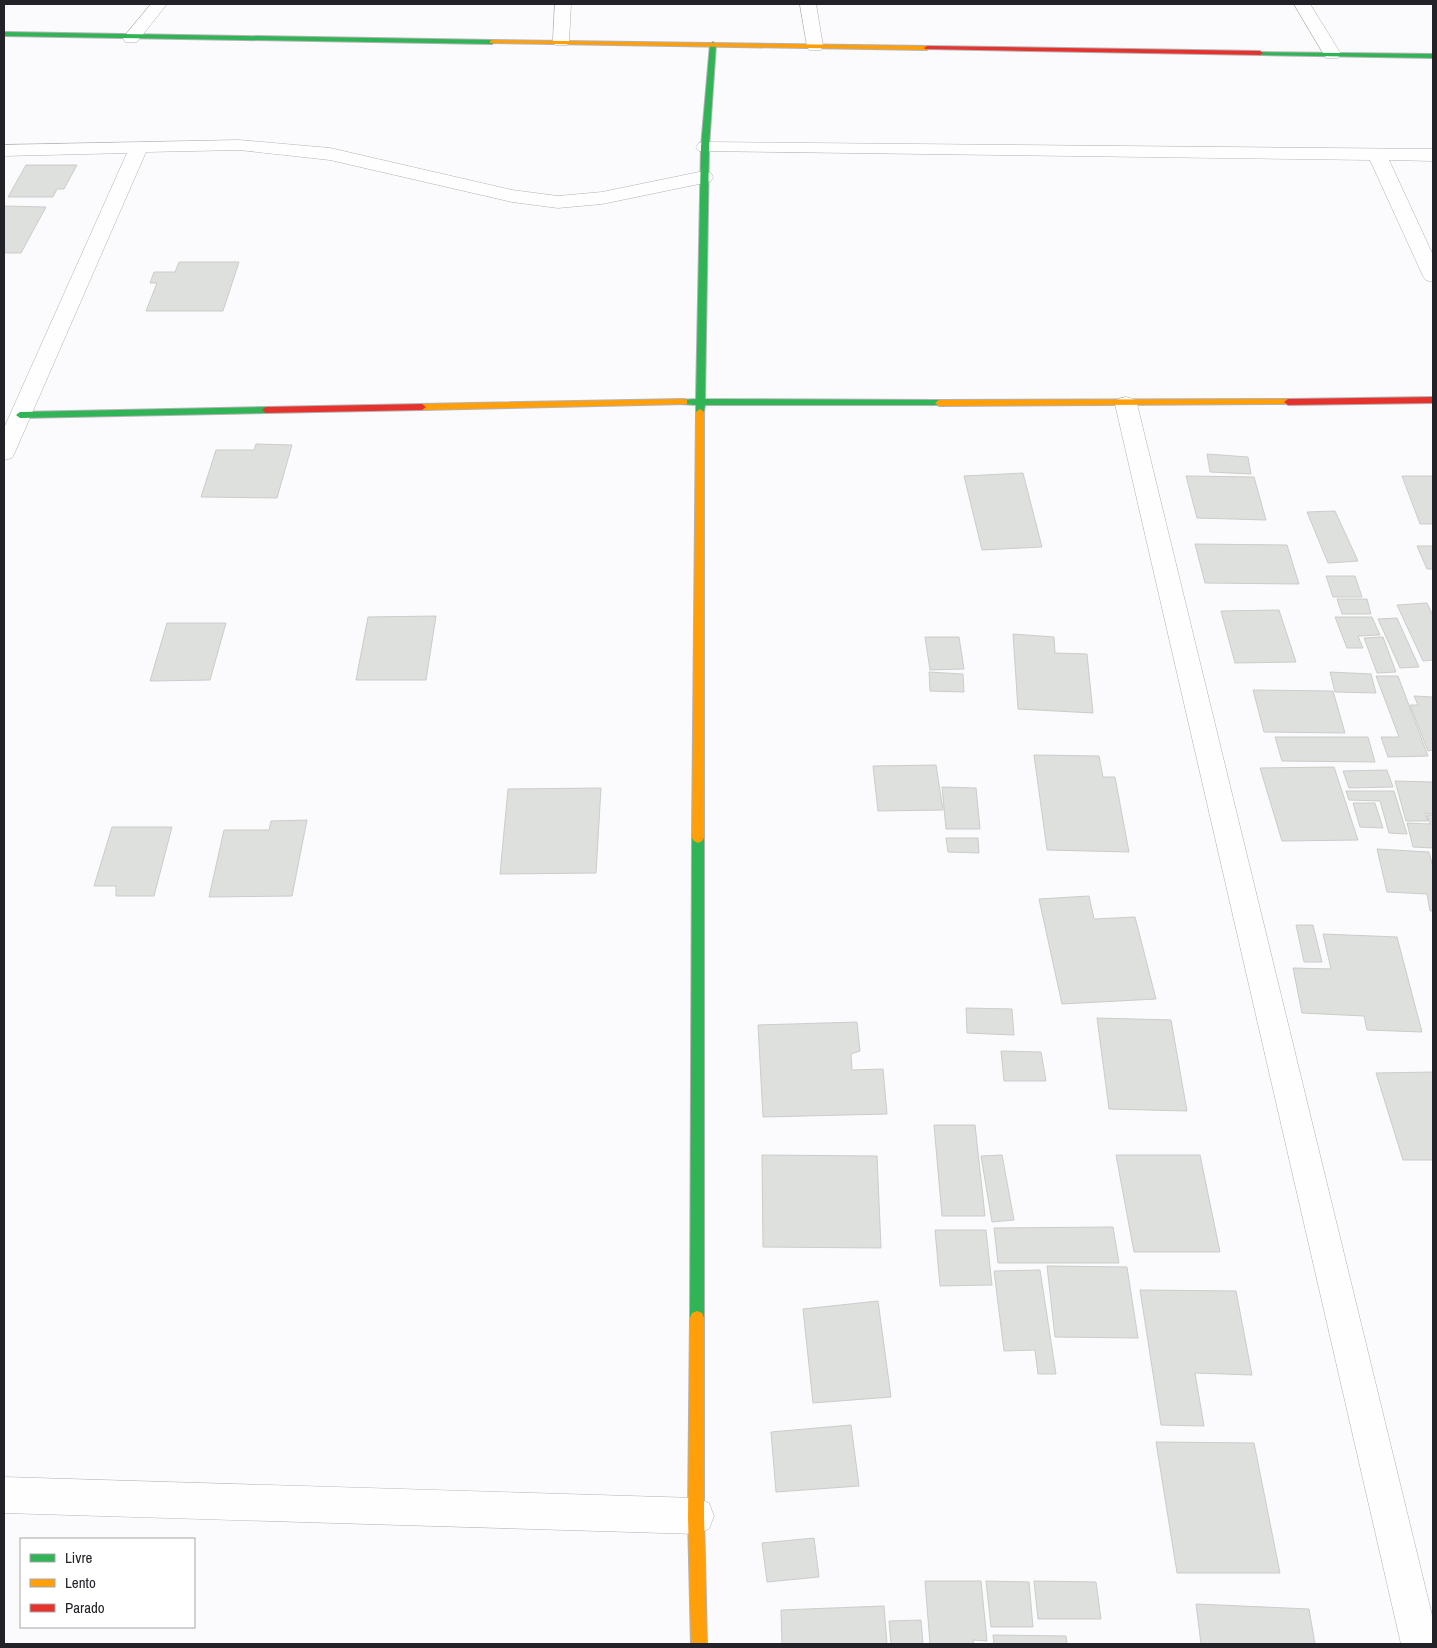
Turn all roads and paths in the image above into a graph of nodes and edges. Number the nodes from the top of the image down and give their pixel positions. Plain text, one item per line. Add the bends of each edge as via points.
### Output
1 (159, 4) edge
2 (563, 4) edge
3 (808, 4) edge
4 (1302, 4) edge
5 (4, 34) edge
6 (132, 38) junction
7 (561, 41) junction
8 (713, 44) junction
9 (815, 46) junction
10 (1332, 54) junction
11 (1433, 56) edge
12 (705, 147) junction
13 (138, 149) junction
14 (4, 150) edge
15 (1377, 154) junction
16 (1433, 155) edge
17 (704, 177) junction
18 (1433, 276) edge
19 (1433, 400) edge
20 (700, 402) junction
21 (1126, 404) junction
22 (20, 415) junction
23 (4, 452) edge
24 (4, 1495) edge
25 (696, 1516) junction
26 (698, 1644) edge
27 (1420, 1644) edge

1 - 6 street
2 - 7 street
3 - 9 street
4 - 10 street
5 - 6 street
6 - 7 street
7 - 8 street
8 - 9 street
8 - 12 street
9 - 10 street
10 - 11 street
12 - 15 street
12 - 17 street
13 - 14 street
13 - 17 street via 239,145 330,154 512,196 558,202 602,198
13 - 22 street
15 - 16 street
15 - 18 street
17 - 20 street
19 - 21 street
20 - 21 street
20 - 22 street
20 - 25 street
21 - 27 street
22 - 23 street
24 - 25 street
25 - 26 street

